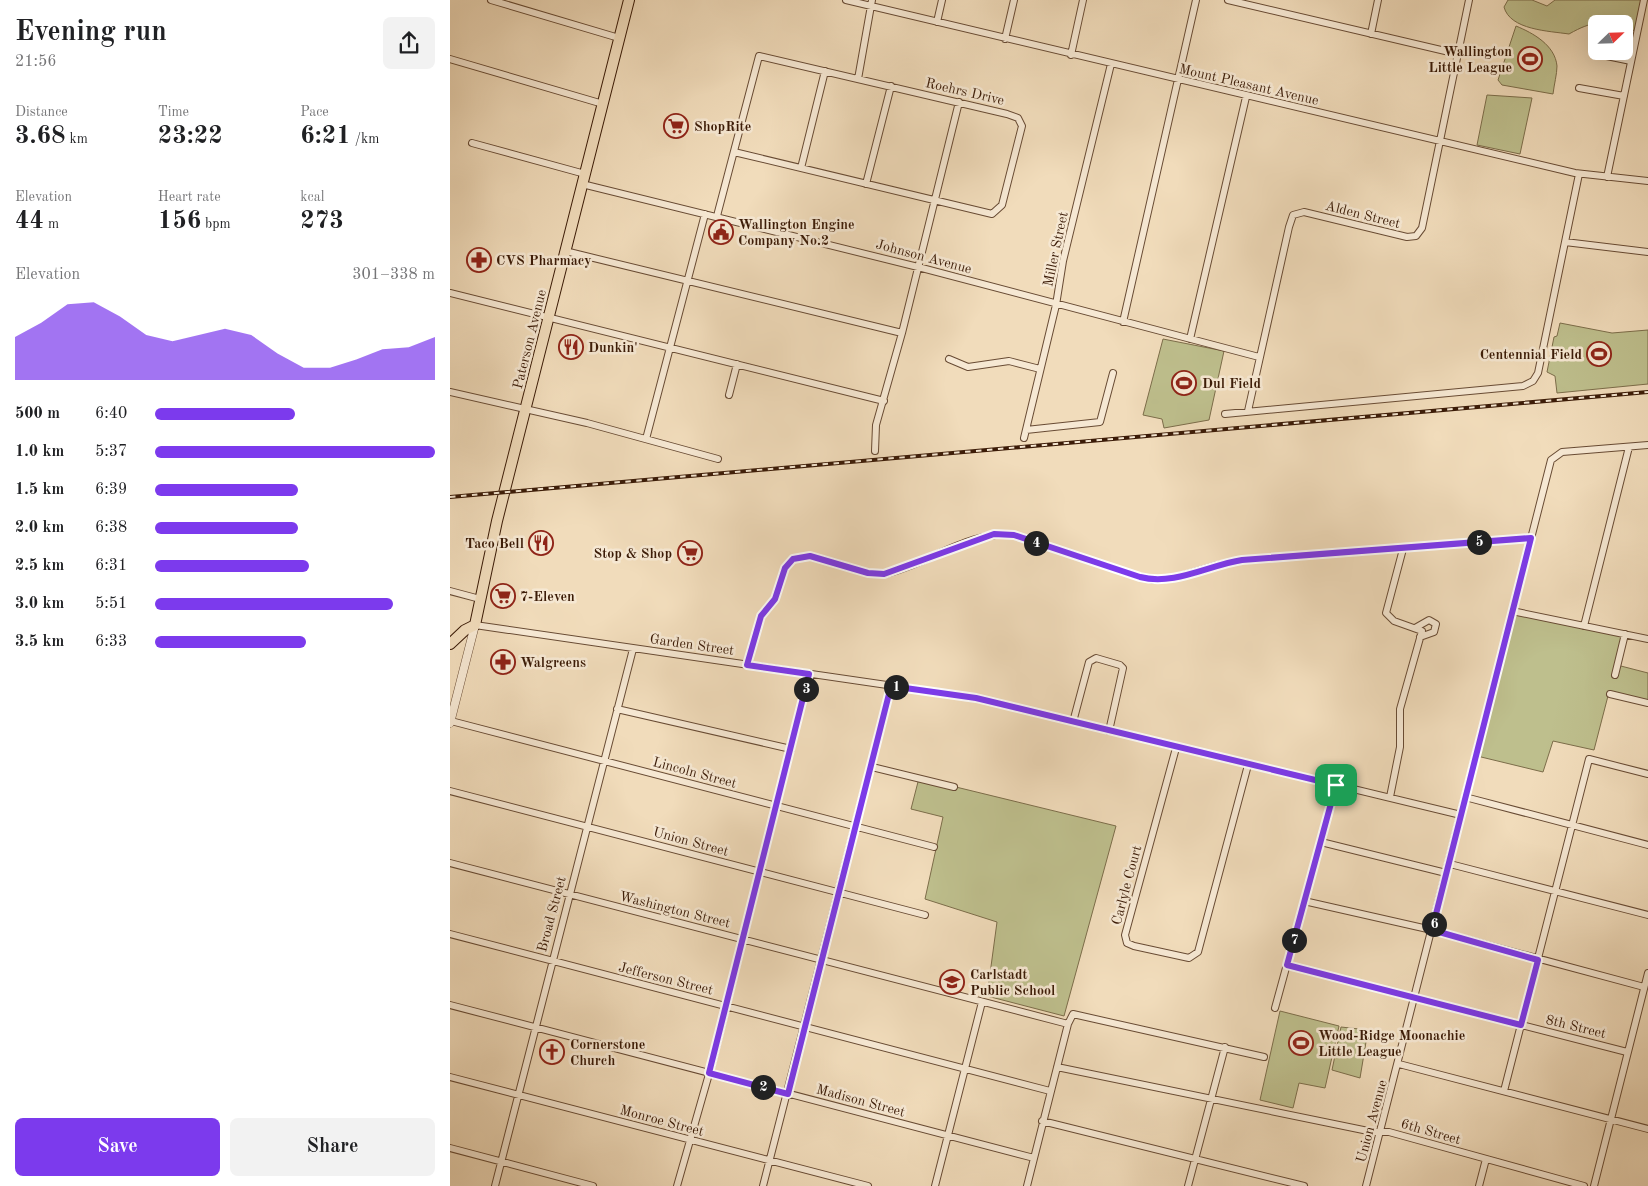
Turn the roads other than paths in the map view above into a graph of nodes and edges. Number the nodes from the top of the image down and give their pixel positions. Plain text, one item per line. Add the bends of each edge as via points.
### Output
1 (491, 0) edge
2 (629, 0) edge
3 (846, 0) edge
4 (942, 0) edge
5 (1014, 0) edge
6 (1083, 0) edge
7 (1196, 0) edge
8 (1228, 0) edge
9 (1378, 0) edge
10 (1469, 0) edge
11 (1644, 0) edge
12 (872, 3) edge
13 (937, 22) junction
14 (1371, 34) junction
15 (620, 38) junction
16 (1005, 39) junction
17 (1071, 54) junction
18 (1458, 54) junction
19 (450, 59) edge
20 (1626, 60) edge
21 (1631, 61) junction
22 (1111, 64) junction
23 (825, 71) junction
24 (858, 79) junction
25 (1178, 80) junction
26 (891, 86) junction
27 (1579, 88) dead end
28 (1624, 96) junction
29 (1246, 97) junction
30 (958, 102) junction
31 (602, 104) junction
32 (1440, 142) junction
33 (472, 143) dead end
34 (734, 152) junction
35 (801, 168) junction
36 (585, 174) junction
37 (1579, 174) junction
38 (1607, 177) junction
39 (1648, 181) edge
40 (582, 184) junction
41 (866, 184) junction
42 (933, 200) junction
43 (705, 214) junction
44 (717, 217) junction
45 (1565, 242) junction
46 (565, 251) junction
47 (1648, 252) edge
48 (918, 267) junction
49 (688, 280) junction
50 (450, 293) edge
51 (1056, 305) junction
52 (548, 317) junction
53 (1123, 322) junction
54 (902, 333) junction
55 (1190, 339) junction
56 (672, 347) junction
57 (1259, 357) junction
58 (949, 359) dead end
59 (737, 364) junction
60 (1040, 369) junction
61 (1113, 373) dead end
62 (450, 392) edge
63 (729, 395) dead end
64 (884, 401) junction
65 (526, 411) junction
66 (1248, 411) junction
67 (1225, 414) dead end
68 (1026, 430) junction
69 (1024, 438) dead end
70 (646, 439) junction
71 (1648, 445) edge
72 (1628, 447) junction
73 (875, 451) dead end
74 (718, 459) dead end
75 (1531, 538) junction
76 (1403, 549) junction
77 (450, 591) edge
78 (480, 599) junction
79 (1512, 611) junction
80 (475, 625) junction
81 (1584, 626) junction
82 (1415, 628) junction
83 (1625, 634) junction
84 (1420, 637) junction
85 (1648, 639) edge
86 (450, 644) edge
87 (634, 649) junction
88 (747, 665) junction
89 (809, 674) junction
90 (1615, 675) dead end
91 (891, 686) junction
92 (1610, 694) dead end
93 (1648, 703) edge
94 (617, 709) junction
95 (450, 722) edge
96 (1072, 722) junction
97 (1109, 731) junction
98 (1176, 748) junction
99 (791, 749) junction
100 (606, 760) junction
101 (1248, 765) junction
102 (872, 767) junction
103 (1648, 774) edge
104 (1336, 785) junction
105 (954, 787) dead end
106 (450, 791) edge
107 (1390, 797) junction
108 (1465, 797) junction
109 (778, 806) junction
110 (1461, 815) junction
111 (1572, 825) junction
112 (588, 827) junction
113 (856, 827) junction
114 (1321, 842) junction
115 (1648, 845) edge
116 (934, 847) dead end
117 (450, 863) edge
118 (1450, 864) junction
119 (760, 872) junction
120 (1446, 873) junction
121 (1555, 891) junction
122 (839, 893) junction
123 (569, 895) junction
124 (1304, 901) junction
125 (925, 915) dead end
126 (1648, 915) edge
127 (1432, 930) junction
128 (450, 934) edge
129 (743, 939) junction
130 (822, 960) junction
131 (1538, 960) junction
132 (551, 962) junction
133 (1287, 965) junction
134 (1648, 973) edge
135 (1644, 987) junction
136 (1415, 997) junction
137 (982, 1002) junction
138 (450, 1005) edge
139 (726, 1006) junction
140 (1275, 1008) dead end
141 (1068, 1024) junction
142 (1521, 1025) junction
143 (805, 1027) junction
144 (536, 1028) junction
145 (1225, 1047) junction
146 (1627, 1052) junction
147 (1264, 1057) dead end
148 (1399, 1064) junction
149 (1057, 1067) junction
150 (964, 1069) junction
151 (709, 1073) junction
152 (450, 1076) edge
153 (1050, 1091) junction
154 (1504, 1091) junction
155 (788, 1094) junction
156 (518, 1095) junction
157 (1211, 1098) junction
158 (1610, 1120) junction
159 (1042, 1121) junction
160 (1648, 1129) edge
161 (1381, 1132) junction
162 (948, 1136) junction
163 (689, 1140) junction
164 (450, 1148) edge
165 (1034, 1158) junction
166 (1196, 1158) junction
167 (1486, 1159) junction
168 (502, 1161) junction
169 (769, 1161) junction
170 (495, 1186) edge
171 (593, 1186) edge
172 (677, 1186) edge
173 (763, 1186) edge
174 (868, 1186) edge
175 (934, 1186) edge
176 (1027, 1186) edge
177 (1188, 1186) edge
178 (1304, 1186) edge
179 (1366, 1186) edge
180 (1479, 1186) edge
181 (1584, 1186) edge
182 (1594, 1186) edge

1 - 15 street
2 - 15 main road, Paterson Avenue
3 - 12 street, Mount Pleasant Avenue
4 - 13 street
5 - 16 street
6 - 17 street
7 - 25 street
8 - 14 street
9 - 14 street
10 - 18 street, Alden Street
11 - 21 street
12 - 13 street, Mount Pleasant Avenue
12 - 24 street
13 - 16 street, Mount Pleasant Avenue
14 - 18 street
15 - 31 main road, Paterson Avenue
16 - 17 street, Mount Pleasant Avenue
17 - 22 street, Mount Pleasant Avenue
18 - 32 street, Alden Street
19 - 31 street
20 - 21 street
21 - 28 street
22 - 25 street, Mount Pleasant Avenue
22 - 51 street, Miller Street via 1063,261
23 - 24 street, Roehrs Drive
23 - 34 street, Roehrs Drive via 759,56
23 - 35 street
24 - 26 street, Roehrs Drive
25 - 29 street, Mount Pleasant Avenue
25 - 53 street
26 - 30 street, Roehrs Drive
26 - 41 street
27 - 28 street
28 - 38 street
29 - 32 street, Mount Pleasant Avenue
29 - 55 street
30 - 42 street
30 - 42 street, Roehrs Drive via 1014,116 1021,122 1022,130 1002,205 997,212 987,214
31 - 36 main road, Paterson Avenue
32 - 37 street, Mount Pleasant Avenue
32 - 57 street, Alden Street via 1422,228 1416,236 1407,238 1304,212 1293,215
33 - 36 street
34 - 35 street, Roehrs Drive
34 - 44 street, Roehrs Drive
35 - 41 street, Roehrs Drive
36 - 40 main road, Paterson Avenue
37 - 38 street, Mount Pleasant Avenue
37 - 45 street
38 - 39 street, Mount Pleasant Avenue
40 - 43 street, Johnson Avenue
40 - 46 main road, Paterson Avenue
41 - 42 street, Roehrs Drive
42 - 48 street
43 - 44 street, Johnson Avenue
43 - 49 street
44 - 48 street, Johnson Avenue
45 - 47 street
45 - 66 street via 1538,373 1533,381 1523,386
46 - 49 street
46 - 52 main road, Paterson Avenue
48 - 51 street, Johnson Avenue
48 - 54 street
49 - 54 street
49 - 56 street
50 - 52 street
51 - 53 street, Johnson Avenue
51 - 60 street, Miller Street
52 - 56 street
52 - 65 main road, Paterson Avenue
53 - 55 street, Johnson Avenue
54 - 64 street
55 - 57 street, Johnson Avenue
56 - 59 street
56 - 70 street
57 - 66 street, Alden Street
58 - 60 street via 968,367 1009,361
59 - 63 street
59 - 64 street
60 - 68 street, Miller Street
61 - 68 street via 1100,422
62 - 65 street
64 - 73 street via 876,425
65 - 70 street via 587,422
65 - 78 main road, Paterson Avenue
66 - 67 street
68 - 69 street, Miller Street
70 - 74 street
71 - 72 street
72 - 75 street, Union Avenue via 1557,454 1551,460
72 - 81 street
75 - 76 street
75 - 79 street, Union Avenue
76 - 82 street via 1386,614 1394,621
76 - 88 street via 1242,560 1155,580 1004,534 980,538 884,574 868,573 804,556 793,559 785,568 775,599 761,616
77 - 78 street
78 - 80 main road, Paterson Avenue
79 - 81 street
79 - 108 street, Union Avenue
80 - 86 main road
80 - 87 street, Garden Street
80 - 95 street
81 - 83 street
82 - 84 street via 1422,630
82 - 84 street via 1429,620 1436,624 1434,632
83 - 85 street
83 - 90 street
84 - 107 street via 1400,709 1400,747
87 - 88 street, Garden Street
87 - 94 street, Broad Street
88 - 89 street, Garden Street
89 - 91 street, Garden Street
89 - 99 street
91 - 96 street, Garden Street via 976,698
91 - 102 street
92 - 93 street
94 - 99 street
94 - 100 street, Broad Street
95 - 100 street, Lincoln Street
96 - 97 street, Garden Street
96 - 97 street via 1090,662 1096,658 1123,668
97 - 98 street, Garden Street
98 - 101 street, Garden Street
98 - 101 street, Carlyle Court via 1125,935 1127,943 1134,946 1189,958 1198,952
99 - 109 street
100 - 109 street, Lincoln Street
100 - 112 street, Broad Street
101 - 104 street, Garden Street
102 - 105 street
102 - 113 street
103 - 111 street via 1589,759
104 - 107 street, Garden Street
104 - 114 street
106 - 112 street, Union Street
107 - 110 street, Garden Street
108 - 110 street, Union Avenue
108 - 111 street
109 - 113 street, Lincoln Street
109 - 119 street
110 - 118 street, Union Avenue
111 - 115 street
111 - 121 street
112 - 119 street, Union Street
112 - 123 street, Broad Street
113 - 116 street, Lincoln Street
113 - 122 street
114 - 120 street
114 - 124 street
117 - 123 street, Washington Street
118 - 120 street, Union Avenue
118 - 121 street
119 - 122 street, Union Street
119 - 129 street
120 - 127 street, Union Avenue
121 - 126 street
121 - 131 street
122 - 125 street, Union Street
122 - 130 street
123 - 129 street, Washington Street
123 - 132 street, Broad Street
124 - 127 street
124 - 133 street
127 - 131 street
127 - 136 street, Union Avenue
128 - 132 street, Jefferson Street
129 - 130 street, Washington Street
129 - 139 street
130 - 137 street, Washington Street
130 - 143 street
131 - 135 street
131 - 142 street
132 - 139 street, Jefferson Street
132 - 144 street, Broad Street
133 - 136 street, 8th Street
133 - 140 street
134 - 135 street
135 - 146 street
136 - 142 street, 8th Street
136 - 148 street, Union Avenue
137 - 141 street, Washington Street
137 - 150 street
138 - 144 street, Madison Street
139 - 143 street, Jefferson Street
139 - 151 street
141 - 145 street via 1073,1014
141 - 149 street
142 - 146 street, 8th Street
142 - 154 street
143 - 150 street, Jefferson Street
143 - 155 street
144 - 151 street, Madison Street
144 - 156 street, Broad Street
145 - 147 street
145 - 157 street
146 - 158 street
148 - 154 street
148 - 161 street, Union Avenue
149 - 153 street
149 - 157 street, 6th Street
150 - 153 street, Jefferson Street
150 - 162 street
151 - 155 street, Madison Street
151 - 163 street
152 - 156 street, Monroe Street
153 - 159 street
154 - 158 street
155 - 162 street, Madison Street
155 - 169 street
156 - 163 street, Monroe Street
156 - 168 street, Broad Street
157 - 161 street, 6th Street
157 - 166 street
158 - 160 street
158 - 182 street
159 - 165 street
159 - 166 street
161 - 167 street, 6th Street
161 - 179 street, Union Avenue
162 - 165 street, Madison Street
162 - 175 street
163 - 169 street, Monroe Street
163 - 172 street
164 - 168 street
165 - 176 street
166 - 177 street
166 - 178 street
167 - 180 street
167 - 181 street, 6th Street
168 - 170 street, Broad Street
168 - 171 street
169 - 173 street
169 - 174 street, Monroe Street

